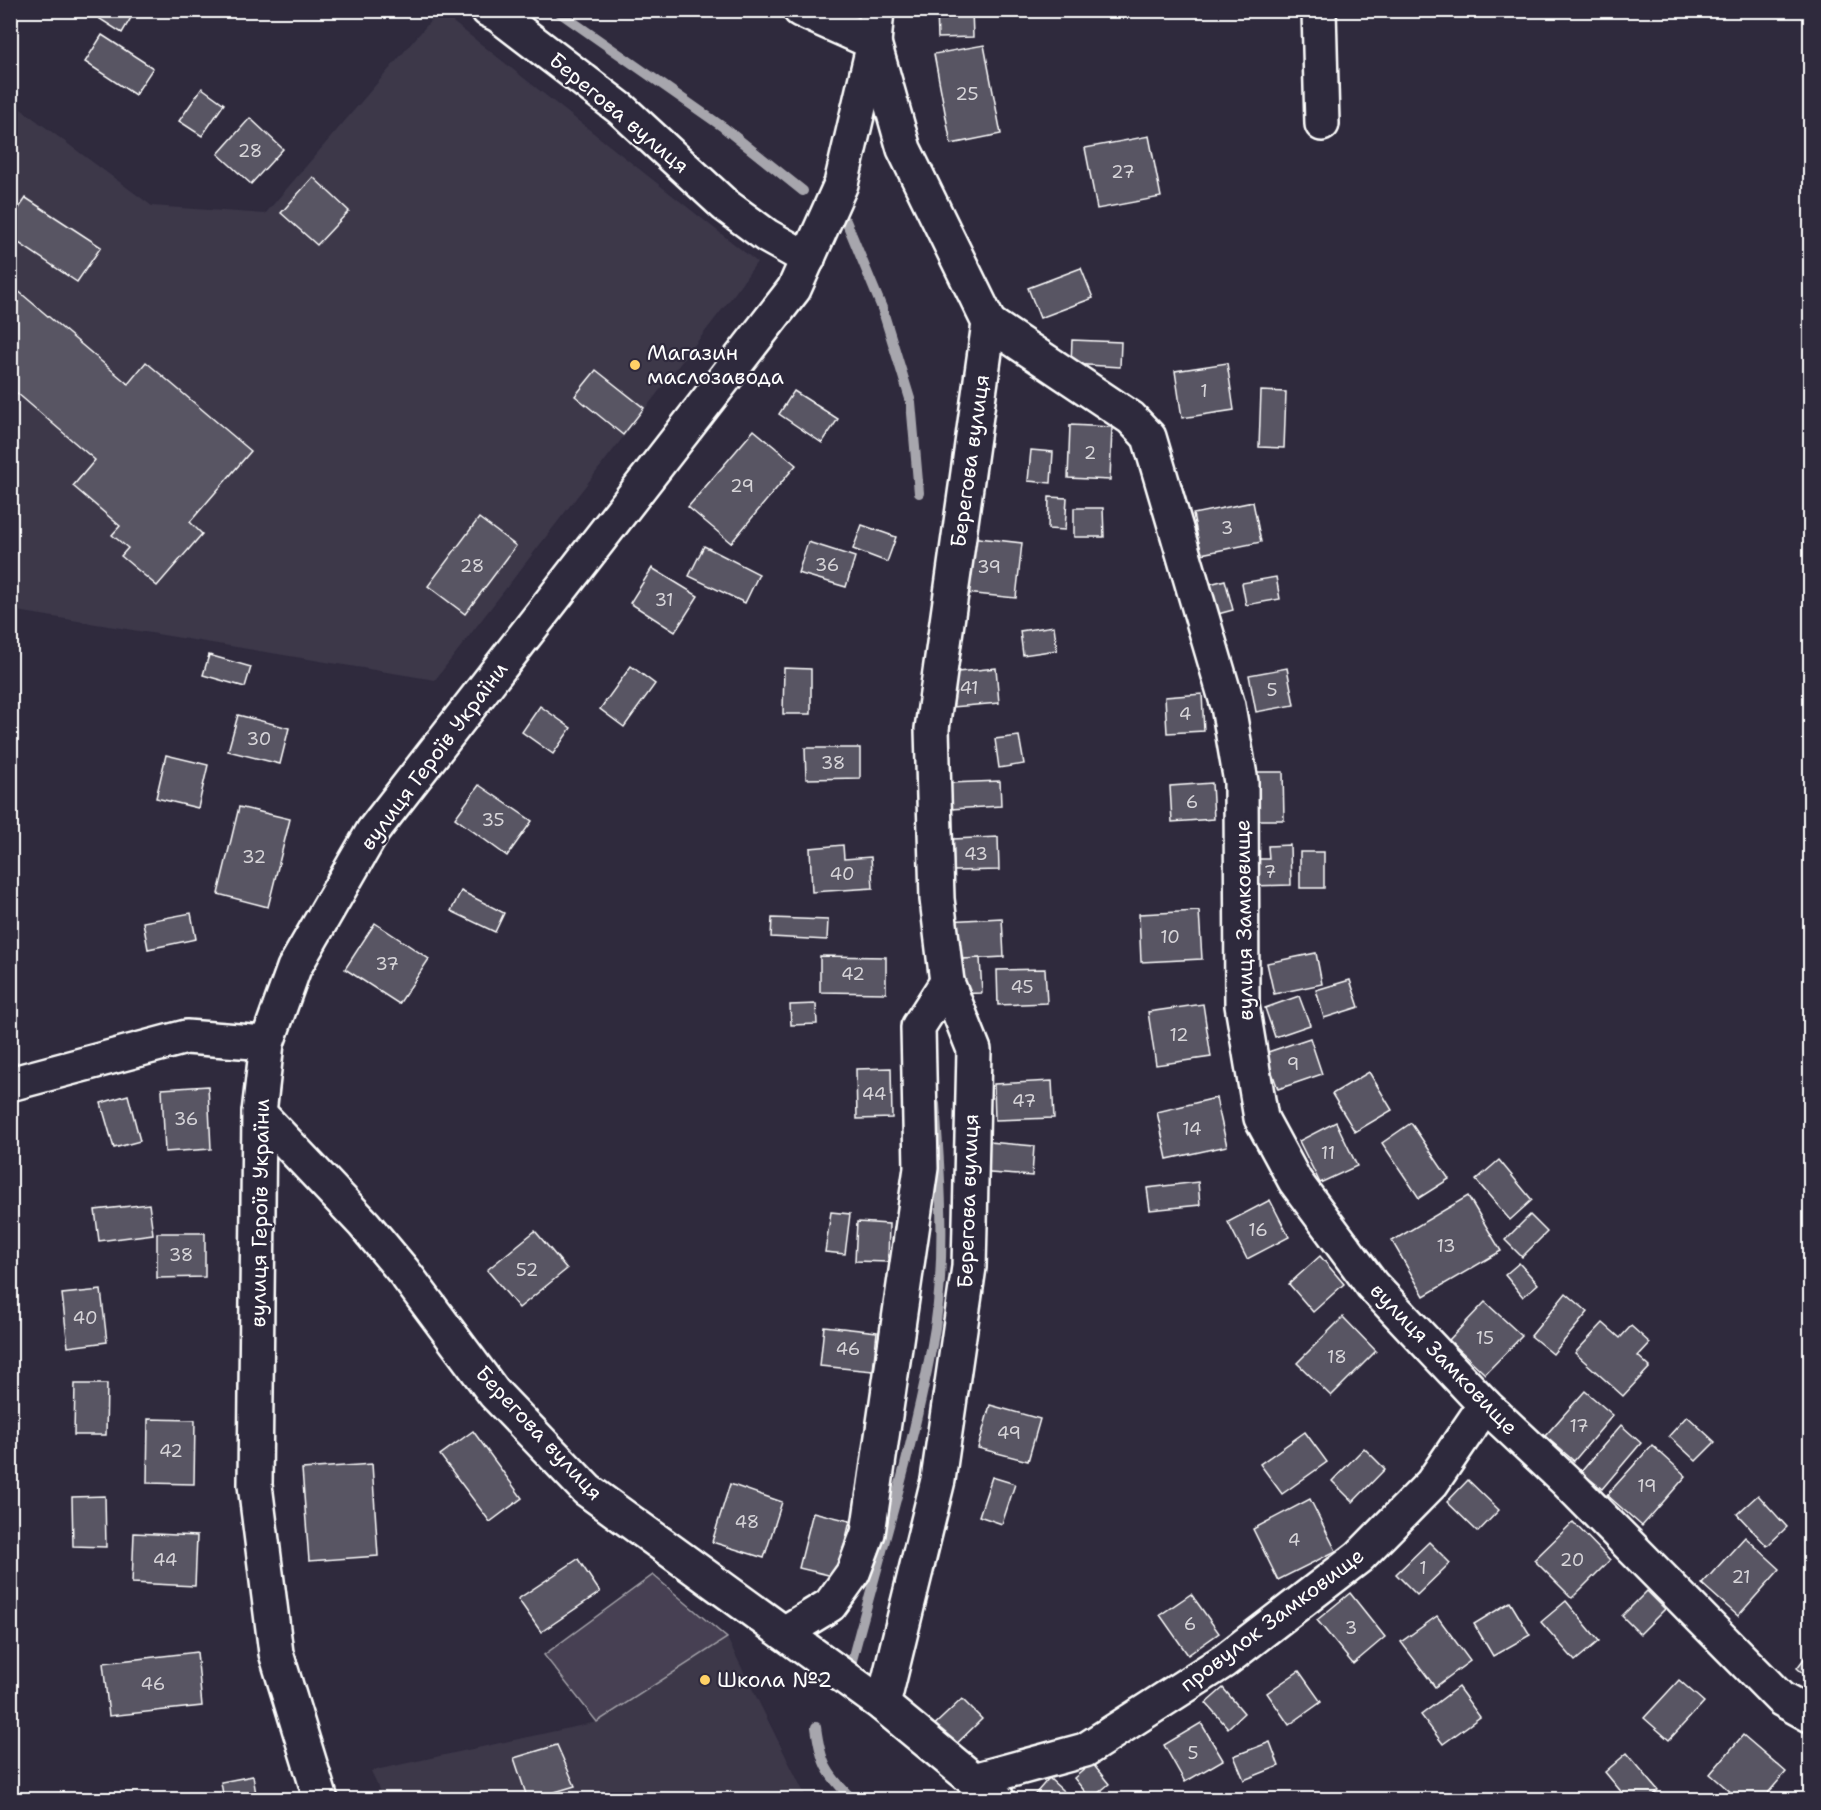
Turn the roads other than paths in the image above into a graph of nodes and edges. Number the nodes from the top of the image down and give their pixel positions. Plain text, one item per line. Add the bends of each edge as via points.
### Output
1 (488, 10) edge
2 (800, 10) edge
3 (877, 10) edge
4 (1319, 10) edge
5 (874, 43) junction
6 (1322, 124) dead end
7 (808, 259) junction
8 (989, 323) junction
9 (946, 982) junction
10 (267, 1043) junction
11 (10, 1084) edge
12 (260, 1113) junction
13 (1485, 1405) junction
14 (784, 1633) junction
15 (883, 1705) junction
16 (1810, 1715) edge
17 (986, 1790) edge
18 (321, 1800) edge

1 - 7 street, Берегова вулиця via 621,109 725,205 767,236
2 - 5 street
3 - 5 street, вулиця Героїв України
4 - 6 street
5 - 7 street, вулиця Героїв України via 841,184
5 - 8 street via 904,149
7 - 10 street, вулиця Героїв України via 794,289 373,831 294,968
8 - 9 street, Берегова вулиця via 932,729 937,899
8 - 13 street, вулиця Замковище via 1131,418 1149,437 1228,706 1239,771 1242,1005 1261,1118 1295,1181 1372,1285
9 - 14 street via 918,1027 921,1168 868,1533 852,1573 830,1605
9 - 15 street, Берегова вулиця via 974,1050 969,1267 938,1480
10 - 11 street via 186,1037
10 - 12 street, вулиця Героїв України
12 - 14 street, Берегова вулиця via 391,1256 494,1393 587,1490
12 - 18 street, вулиця Героїв України via 255,1485 276,1653
13 - 16 street, вулиця Замковище via 1565,1480 1781,1699
13 - 17 street, провулок Замковище via 1432,1483 1359,1557 1224,1661 1084,1750
14 - 15 street, Берегова вулиця
15 - 17 street, Берегова вулиця

